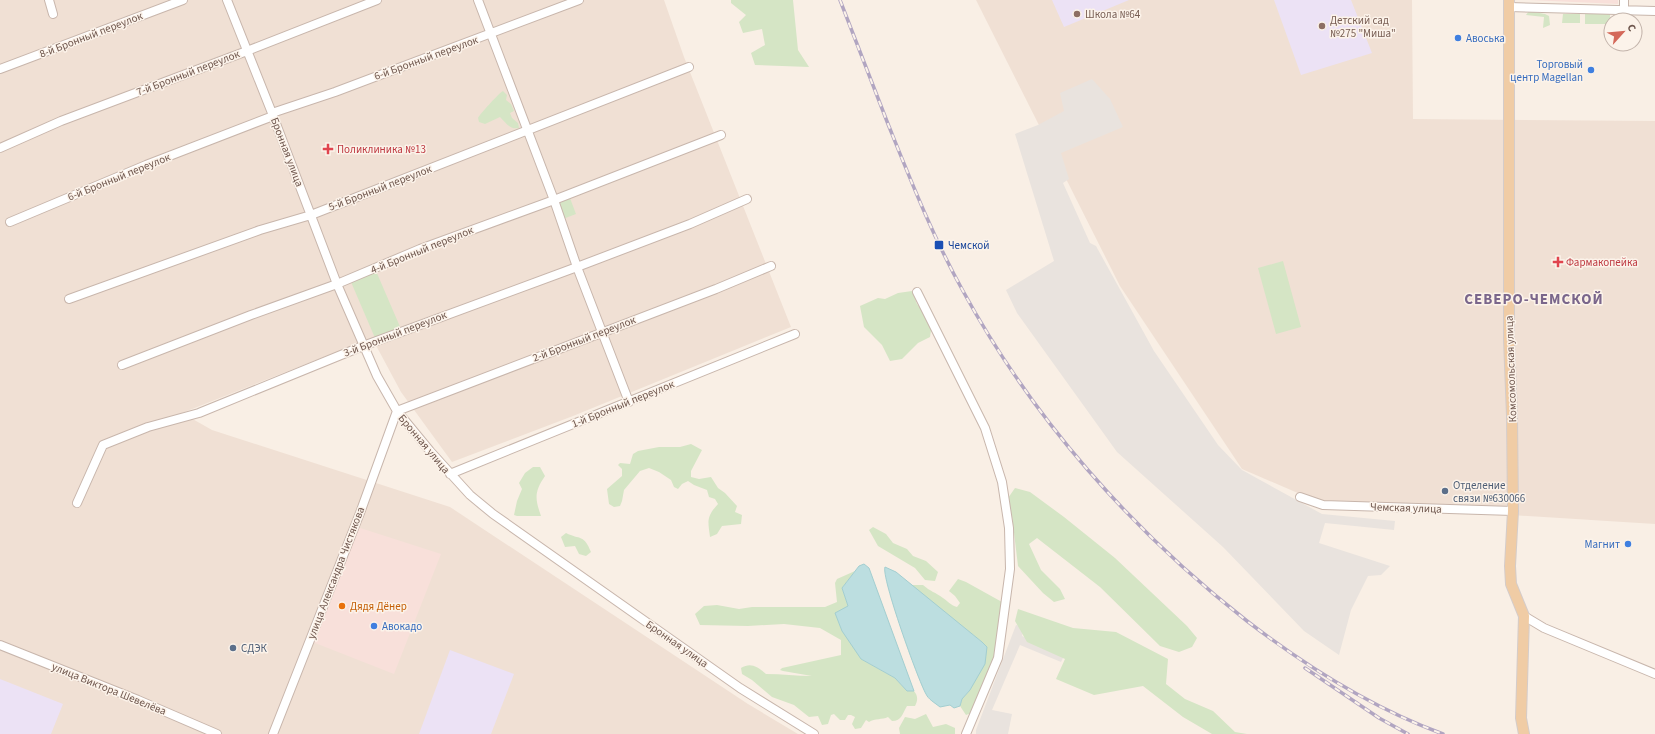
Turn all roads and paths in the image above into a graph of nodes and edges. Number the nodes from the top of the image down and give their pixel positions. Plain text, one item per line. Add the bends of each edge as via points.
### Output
1 (48, 0) edge
2 (183, 0) edge
3 (227, 0) edge
4 (377, 0) edge
5 (478, 0) edge
6 (579, 0) edge
7 (1624, 0) edge
8 (1509, 4) edge
9 (1624, 10) junction
10 (1655, 11) edge
11 (53, 14) dead end
12 (490, 34) junction
13 (247, 51) junction
14 (689, 68) dead end
15 (0, 70) edge
16 (273, 114) junction
17 (528, 131) junction
18 (721, 135) dead end
19 (0, 148) edge
20 (747, 199) dead end
21 (554, 200) junction
22 (310, 215) junction
23 (10, 222) dead end
24 (771, 266) dead end
25 (576, 267) junction
26 (337, 284) junction
27 (917, 292) dead end
28 (69, 299) dead end
29 (602, 332) junction
30 (795, 334) dead end
31 (363, 346) junction
32 (122, 365) dead end
33 (629, 402) junction
34 (397, 411) junction
35 (450, 474) junction
36 (1300, 498) dead end
37 (77, 503) dead end
38 (1513, 511) junction
39 (1524, 616) junction
40 (0, 645) edge
41 (1655, 674) edge
42 (217, 734) edge
43 (273, 734) edge
44 (814, 734) edge
45 (966, 734) edge
46 (1524, 734) edge

1 - 11 street
2 - 15 street, 8-й Бронный переулок
3 - 13 street, Бронная улица
4 - 13 street, 7-й Бронный переулок
5 - 12 street
6 - 12 street, 6-й Бронный переулок
7 - 9 street
8 - 9 street
8 - 38 main road, Комсомольская улица via 1509,311
9 - 10 street
12 - 16 street, 6-й Бронный переулок
12 - 17 street
13 - 16 street, Бронная улица
13 - 19 street, 7-й Бронный переулок via 68,118
14 - 17 street, 5-й Бронный переулок
16 - 22 street, Бронная улица
16 - 23 street, 6-й Бронный переулок
17 - 21 street
17 - 22 street, 5-й Бронный переулок
18 - 21 street, 4-й Бронный переулок
20 - 25 street, 3-й Бронный переулок via 690,224
21 - 25 street
21 - 26 street, 4-й Бронный переулок via 420,249
22 - 26 street, Бронная улица
22 - 28 street, 5-й Бронный переулок via 260,230
24 - 29 street, 2-й Бронный переулок
25 - 29 street
25 - 31 street, 3-й Бронный переулок
26 - 31 street, Бронная улица
26 - 32 street, 4-й Бронный переулок
27 - 45 street via 985,428 1002,482 1009,528 1010,569 998,658
29 - 33 street
29 - 34 street, 2-й Бронный переулок
30 - 33 street, 1-й Бронный переулок
31 - 34 street, Бронная улица
31 - 37 street, 3-й Бронный переулок via 199,413 148,427 103,445
33 - 35 street, 1-й Бронный переулок
34 - 35 street, Бронная улица
34 - 43 street, улица Александра Чистякова via 360,513
35 - 44 street, Бронная улица via 470,495 499,518 740,688
36 - 38 street, Чемская улица via 1323,505
38 - 39 main road, Комсомольская улица via 1511,584
39 - 41 street via 1544,628
39 - 46 main road via 1521,718
40 - 42 street, улица Виктора Шевелёва

